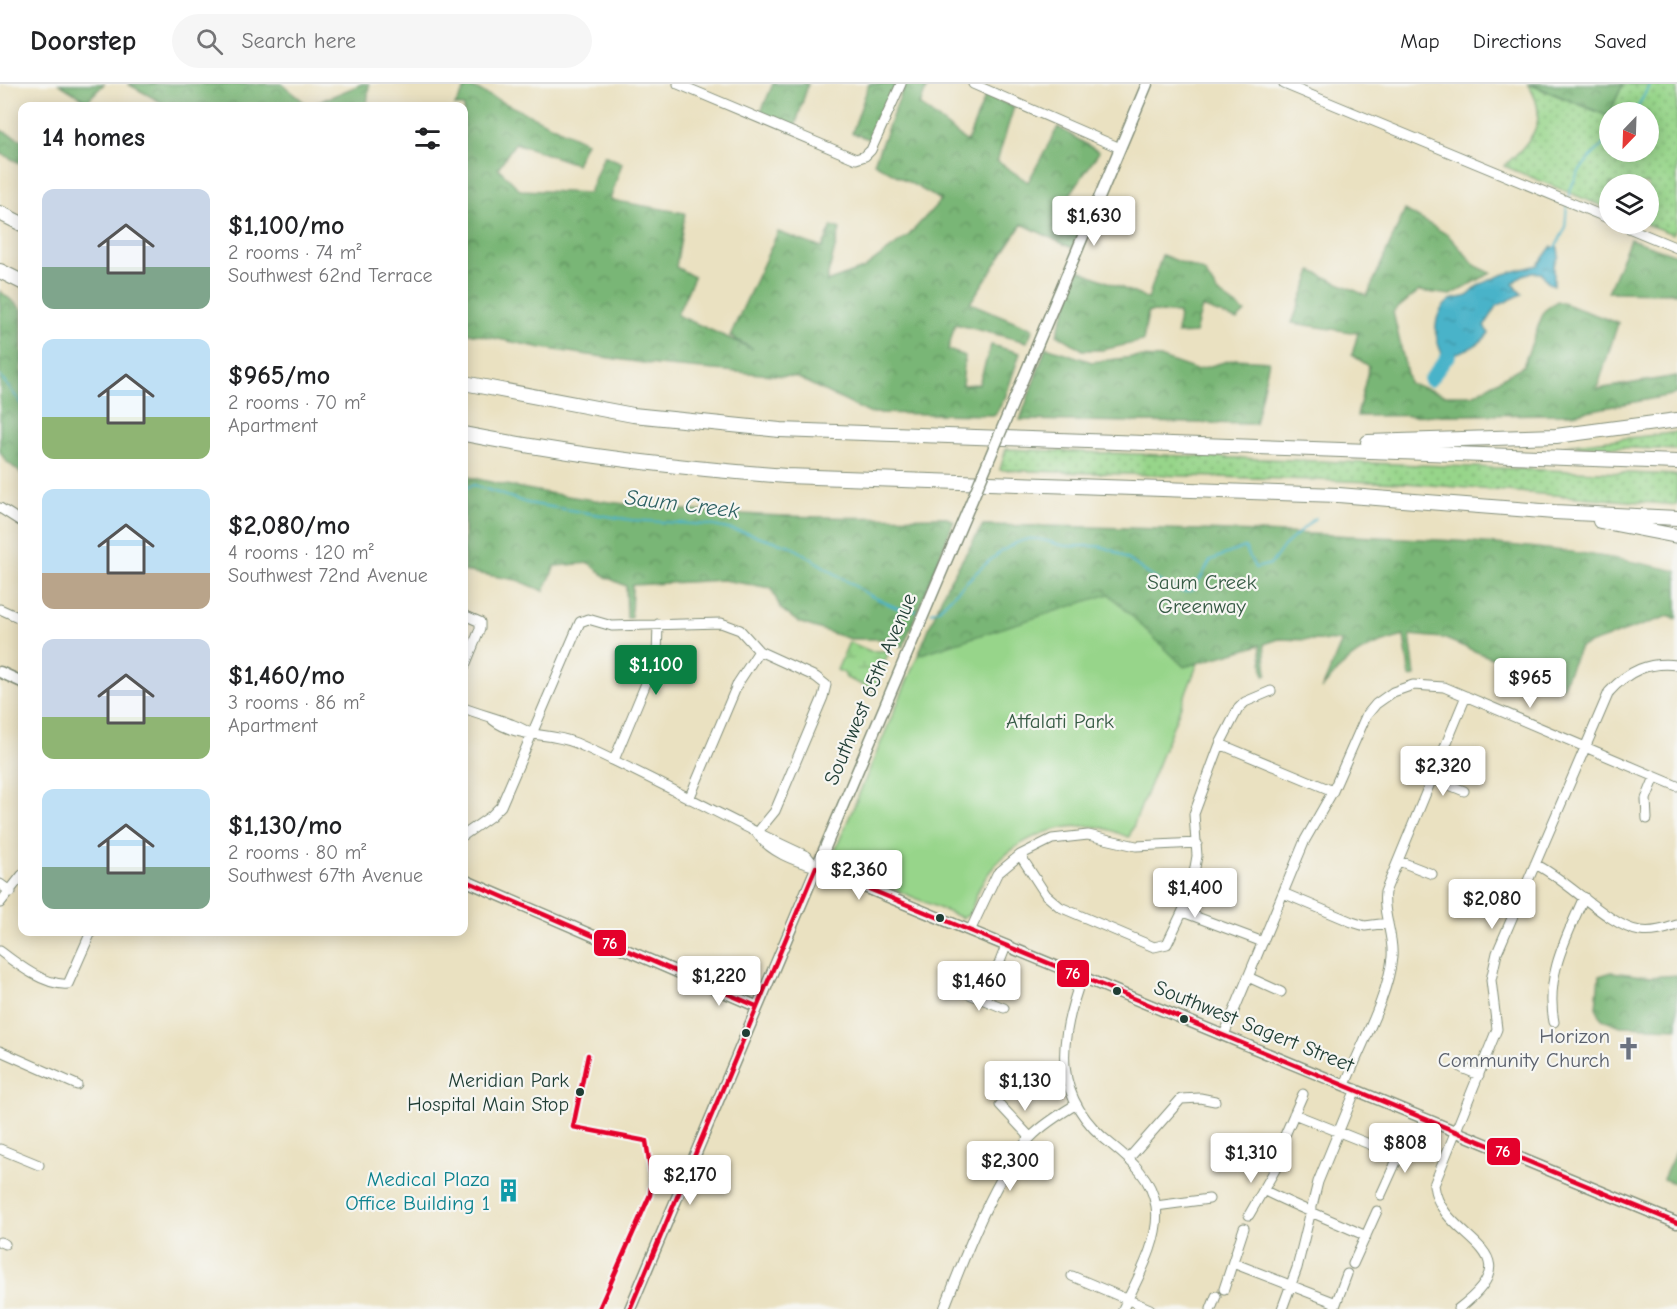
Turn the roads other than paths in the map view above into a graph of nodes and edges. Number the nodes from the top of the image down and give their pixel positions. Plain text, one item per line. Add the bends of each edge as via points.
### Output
1 (678, 84) edge
2 (901, 84) edge
3 (973, 84) edge
4 (1147, 84) edge
5 (1284, 84) edge
6 (1120, 148) junction
7 (0, 213) edge
8 (1599, 215) edge
9 (18, 222) edge
10 (1643, 234) edge
11 (1677, 248) edge
12 (0, 272) edge
13 (18, 280) edge
14 (468, 384) edge
15 (1677, 420) edge
16 (468, 435) edge
17 (1271, 446) junction
18 (1677, 462) edge
19 (0, 508) edge
20 (1554, 512) junction
21 (1677, 518) edge
22 (18, 519) edge
23 (1677, 536) edge
24 (0, 609) edge
25 (18, 617) edge
26 (468, 617) edge
27 (658, 624) junction
28 (759, 651) junction
29 (468, 658) edge
30 (1677, 665) edge
31 (0, 672) edge
32 (18, 680) edge
33 (1271, 691) dead end
34 (1466, 696) junction
35 (468, 710) edge
36 (532, 735) junction
37 (1220, 744) junction
38 (1584, 746) junction
39 (614, 760) junction
40 (1655, 777) junction
41 (1432, 778) junction
42 (1677, 786) edge
43 (1333, 791) junction
44 (1464, 791) dead end
45 (689, 799) junction
46 (1647, 819) dead end
47 (468, 832) edge
48 (757, 833) junction
49 (1197, 843) junction
50 (1020, 855) junction
51 (1399, 861) junction
52 (1534, 864) junction
53 (816, 867) junction
54 (1432, 874) dead end
55 (18, 881) edge
56 (468, 882) edge
57 (0, 884) edge
58 (11, 892) junction
59 (1283, 893) junction
60 (1584, 897) junction
61 (0, 903) edge
62 (1183, 912) junction
63 (1388, 923) junction
64 (1677, 925) edge
65 (970, 931) junction
66 (89, 936) edge
67 (1263, 942) junction
68 (1005, 946) junction
69 (0, 951) edge
70 (1082, 977) junction
71 (1248, 977) junction
72 (964, 992) dead end
73 (1281, 992) dead end
74 (985, 1000) junction
75 (756, 1006) junction
76 (1004, 1008) dead end
77 (1554, 1022) dead end
78 (1224, 1035) junction
79 (0, 1051) edge
80 (1462, 1068) dead end
81 (1479, 1075) junction
82 (77, 1085) dead end
83 (1345, 1085) junction
84 (1356, 1089) junction
85 (1303, 1094) dead end
86 (1215, 1101) dead end
87 (1000, 1105) dead end
88 (1075, 1105) junction
89 (1294, 1114) junction
90 (1455, 1130) junction
91 (1338, 1131) junction
92 (1030, 1137) junction
93 (1405, 1142) dead end
94 (0, 1149) edge
95 (1278, 1151) dead end
96 (1399, 1156) junction
97 (1130, 1157) junction
98 (39, 1165) dead end
99 (1276, 1168) dead end
100 (1263, 1190) junction
101 (1381, 1195) dead end
102 (1209, 1199) dead end
103 (1156, 1206) junction
104 (1377, 1211) dead end
105 (1310, 1212) junction
106 (1249, 1215) dead end
107 (1677, 1223) edge
108 (1244, 1228) dead end
109 (1366, 1236) junction
110 (1233, 1263) junction
111 (1353, 1264) dead end
112 (1347, 1274) dead end
113 (1072, 1276) dead end
114 (1292, 1286) junction
115 (1224, 1289) dead end
116 (1216, 1296) dead end
117 (1128, 1299) junction
118 (1335, 1306) edge
119 (630, 1309) edge
120 (944, 1309) edge
121 (1123, 1309) edge
122 (1150, 1309) edge
123 (1211, 1309) edge
124 (1282, 1309) edge
125 (1458, 1309) edge

1 - 2 street via 856,159 871,150
3 - 6 street
4 - 6 main road, Southwest 65th Avenue
5 - 8 street
6 - 53 main road, Southwest 65th Avenue, bridge
7 - 9 highway
10 - 11 street
12 - 13 highway
14 - 17 highway via 633,415 736,426 855,434
15 - 17 highway via 1556,436
16 - 20 highway via 582,456 774,475 1338,495
17 - 18 highway
19 - 22 street
20 - 21 highway
20 - 23 highway
24 - 25 street
26 - 29 street via 480,622
27 - 28 street via 721,623 740,630
27 - 36 street via 612,626 585,619 580,622
27 - 39 street via 657,657
28 - 45 street via 740,677
28 - 48 street via 826,685 779,803
30 - 38 street via 1641,668 1616,684 1603,702
31 - 32 main road
33 - 37 street via 1238,709
34 - 38 street
34 - 41 street
34 - 43 street via 1444,687 1413,685 1376,704 1366,716
35 - 36 street, Southwest Sagert Street via 524,728
36 - 39 street, Southwest Sagert Street via 566,740
36 - 47 street via 501,806
37 - 43 street
37 - 49 street via 1194,814
38 - 40 street
38 - 52 street
39 - 45 street, Southwest Sagert Street
40 - 42 street
40 - 46 street via 1646,800
41 - 44 street
41 - 51 street
43 - 59 street via 1305,840
45 - 48 street, Southwest Sagert Street
48 - 53 street, Southwest Sagert Street via 807,856
49 - 50 street via 1136,846 1075,835 1052,840
49 - 62 street via 1194,880
50 - 62 street via 1060,907 1154,947 1167,944
50 - 65 street via 997,874
51 - 54 street
51 - 63 street via 1385,892
52 - 60 street
52 - 81 street via 1497,953 1491,980 1497,1029
53 - 65 main road, Southwest Sagert Street
53 - 75 main road, Southwest 65th Avenue
55 - 58 street
56 - 75 main road
57 - 58 street
58 - 61 street
59 - 63 street via 1365,926
59 - 67 street
60 - 64 street via 1621,924 1638,931 1655,932
60 - 77 street via 1551,978
62 - 67 street
63 - 83 street via 1392,955 1389,975
65 - 68 main road, Southwest Sagert Street
66 - 69 street via 68,984 34,973
67 - 71 street
68 - 70 main road, Southwest Sagert Street
68 - 74 street
70 - 78 main road, Southwest Sagert Street
70 - 88 street via 1064,1039 1065,1069
71 - 73 street
71 - 78 street
72 - 74 street
74 - 76 street
75 - 119 main road, Southwest 65th Avenue
78 - 83 main road, Southwest Sagert Street
79 - 82 street
80 - 81 street
81 - 90 street
83 - 84 main road, Southwest Sagert Street
84 - 90 main road, Southwest Sagert Street
84 - 91 street
85 - 89 street
86 - 97 street via 1181,1099
87 - 92 street
88 - 92 street
88 - 97 street via 1094,1129
89 - 91 street
89 - 95 street
90 - 107 main road, Southwest Sagert Street
90 - 125 street via 1434,1185 1436,1197 1445,1213 1481,1247 1490,1275 1485,1286
91 - 96 street
91 - 105 street
92 - 120 street via 1004,1174
93 - 96 street
94 - 98 street
96 - 101 street
97 - 103 street via 1149,1182
99 - 100 street
100 - 105 street
100 - 106 street
102 - 103 street
103 - 117 street via 1153,1241
104 - 109 street
105 - 109 street
105 - 114 street
108 - 110 street
109 - 111 street
110 - 114 street
110 - 115 street
112 - 118 street
113 - 117 street
114 - 118 street
114 - 124 street
116 - 123 street
117 - 121 street
117 - 122 street

